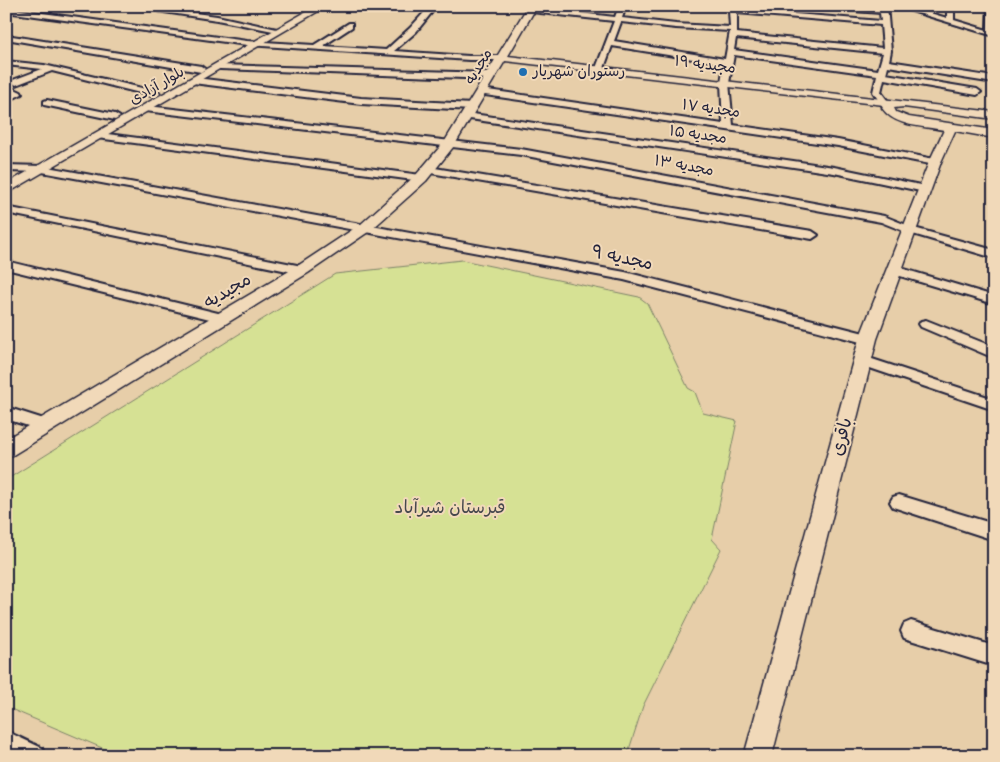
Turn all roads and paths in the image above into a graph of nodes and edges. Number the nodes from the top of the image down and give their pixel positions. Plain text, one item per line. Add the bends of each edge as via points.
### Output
1 (127, 6) edge
2 (168, 6) edge
3 (312, 6) edge
4 (323, 6) edge
5 (434, 6) edge
6 (514, 6) edge
7 (623, 6) edge
8 (818, 6) edge
9 (898, 6) edge
10 (951, 6) edge
11 (992, 6) edge
12 (532, 8) edge
13 (732, 9) edge
14 (883, 9) edge
15 (160, 10) junction
16 (7, 11) edge
17 (618, 19) junction
18 (950, 21) junction
19 (884, 23) junction
20 (349, 25) dead end
21 (278, 29) junction
22 (733, 32) junction
23 (992, 33) edge
24 (6, 38) edge
25 (247, 43) junction
26 (609, 43) junction
27 (260, 44) junction
28 (316, 47) junction
29 (887, 51) junction
30 (388, 52) junction
31 (730, 52) junction
32 (501, 58) junction
33 (728, 62) junction
34 (6, 63) edge
35 (885, 63) junction
36 (220, 67) junction
37 (51, 68) junction
38 (600, 68) junction
39 (201, 69) junction
40 (882, 75) junction
41 (491, 76) junction
42 (994, 80) edge
43 (196, 81) junction
44 (16, 82) dead end
45 (725, 83) junction
46 (6, 88) edge
47 (481, 92) junction
48 (977, 92) dead end
49 (156, 94) junction
50 (6, 99) edge
51 (47, 103) dead end
52 (886, 105) junction
53 (148, 109) junction
54 (469, 112) junction
55 (994, 116) edge
56 (116, 122) junction
57 (103, 124) joint
58 (728, 127) junction
59 (951, 127) junction
60 (994, 134) edge
61 (100, 136) junction
62 (450, 143) junction
63 (935, 162) junction
64 (6, 168) edge
65 (42, 169) junction
66 (22, 170) junction
67 (425, 174) junction
68 (6, 179) edge
69 (925, 189) junction
70 (6, 190) edge
71 (6, 210) edge
72 (366, 228) junction
73 (910, 230) junction
74 (812, 235) dead end
75 (994, 254) edge
76 (6, 265) edge
77 (302, 270) junction
78 (894, 270) junction
79 (994, 300) edge
80 (222, 318) junction
81 (926, 324) dead end
82 (868, 339) junction
83 (994, 352) edge
84 (863, 361) junction
85 (994, 405) edge
86 (6, 414) edge
87 (44, 425) junction
88 (6, 449) edge
89 (899, 502) dead end
90 (994, 532) edge
91 (912, 631) dead end
92 (994, 656) edge
93 (6, 742) edge
94 (34, 756) edge
95 (758, 756) edge

1 - 15 street
2 - 15 street
3 - 21 street, بلوار آزادی
4 - 21 street, بلوار آزادی
5 - 30 street
6 - 12 street
7 - 17 street
8 - 14 street
9 - 18 street
10 - 18 street
11 - 23 street
12 - 17 street
12 - 32 street, مجدیه
13 - 19 street
13 - 22 street
14 - 19 street
15 - 21 street
16 - 25 street
17 - 22 street
17 - 26 street
18 - 23 street
19 - 29 street
20 - 28 street
21 - 25 street, بلوار آزادی
21 - 27 street, بلوار آزادی
22 - 29 street
22 - 31 street
24 - 39 street
25 - 27 street
25 - 39 street, بلوار آزادی
26 - 33 street
26 - 38 street
27 - 28 street
27 - 36 street, بلوار آزادی
28 - 30 street
29 - 35 street
30 - 32 street
31 - 33 street
31 - 40 street
32 - 38 street, مجیدیه ۱۹
32 - 41 street, مجدیه
33 - 45 street
34 - 37 street
35 - 40 street
35 - 42 street
36 - 41 street
36 - 43 street, بلوار آزادی
37 - 44 street
37 - 49 street
38 - 45 street, مجیدیه ۱۹
39 - 49 street, بلوار آزادی
40 - 48 street
40 - 52 street via 877,92
41 - 47 street, مجدیه
43 - 53 street, بلوار آزادی
43 - 54 street, مجدیه ۱۵
45 - 52 street, مجیدیه ۱۹
45 - 58 street
46 - 50 street via 18,94
47 - 54 street, مجدیه
47 - 58 street, مجدیه ۱۷
49 - 56 street, بلوار آزادی
51 - 56 street
52 - 55 street via 904,104
52 - 59 street via 898,117
53 - 56 street, بلوار آزادی
53 - 62 street, مجدیه ۱۳
54 - 62 street, مجدیه
54 - 69 street, مجدیه ۱۵ via 834,170
56 - 57 street
56 - 61 street, بلوار آزادی
57 - 66 street
58 - 63 street, مجدیه ۱۷ via 838,143
59 - 60 street
59 - 63 street, باقری
61 - 65 street, بلوار آزادی
61 - 67 street
62 - 67 street, مجیدیه
62 - 73 street, مجدیه ۱۳ via 521,152 818,206 884,219
63 - 69 street, باقری
64 - 66 street, مجدیه ۹
65 - 66 street, مجدیه ۹
65 - 70 street, بلوار آزادی
65 - 72 street, مجدیه ۹
66 - 68 street
67 - 72 street, مجیدیه
67 - 74 street
69 - 73 street, باقری
71 - 77 street
72 - 77 street, مجیدیه
72 - 82 street, مجدیه ۹ via 624,276
73 - 75 street, مجدیه ۱۳
73 - 78 street, باقری
76 - 80 street
77 - 80 street, مجیدیه
78 - 79 street
78 - 82 street, باقری
80 - 87 street, مجیدیه
81 - 83 street
82 - 84 street, باقری
84 - 85 street
84 - 95 street, باقری
86 - 87 street
87 - 88 street, مجیدیه
89 - 90 street
91 - 92 street
93 - 94 street

